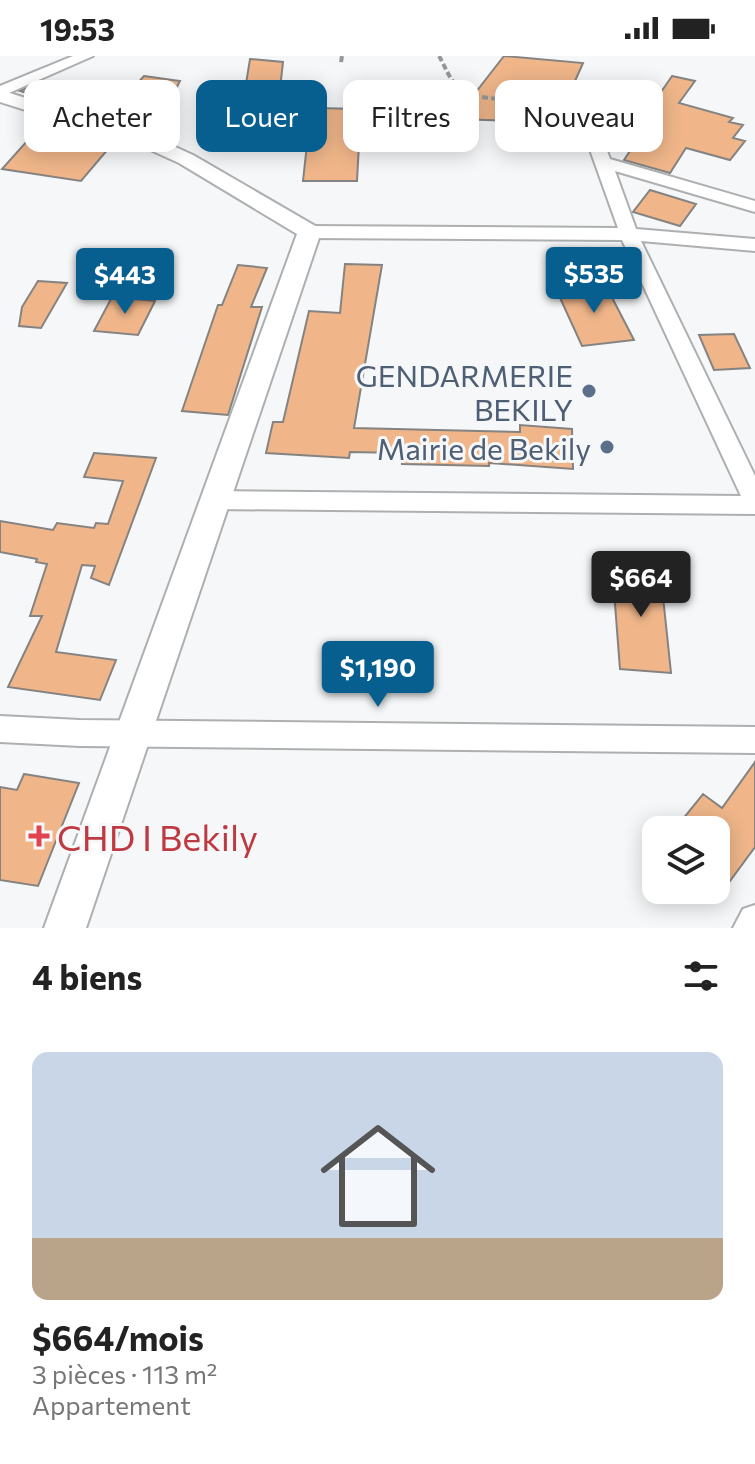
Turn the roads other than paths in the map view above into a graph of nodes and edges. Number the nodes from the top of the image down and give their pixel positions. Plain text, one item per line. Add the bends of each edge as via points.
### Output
1 (86, 56) edge
2 (0, 94) edge
3 (14, 106) edge
4 (599, 152) edge
5 (602, 162) junction
6 (755, 207) edge
7 (309, 232) junction
8 (629, 234) junction
9 (755, 245) edge
10 (214, 500) junction
11 (755, 503) edge
12 (0, 729) edge
13 (132, 733) junction
14 (755, 740) edge
15 (755, 921) edge
16 (65, 928) edge
17 (750, 928) edge

1 - 2 street
2 - 3 street
3 - 7 street via 164,149
4 - 5 street
5 - 6 street
5 - 8 street
7 - 8 street
7 - 10 street
8 - 9 street
8 - 11 street
10 - 11 street
10 - 13 street
12 - 13 street
13 - 14 street
13 - 16 street
15 - 17 street

